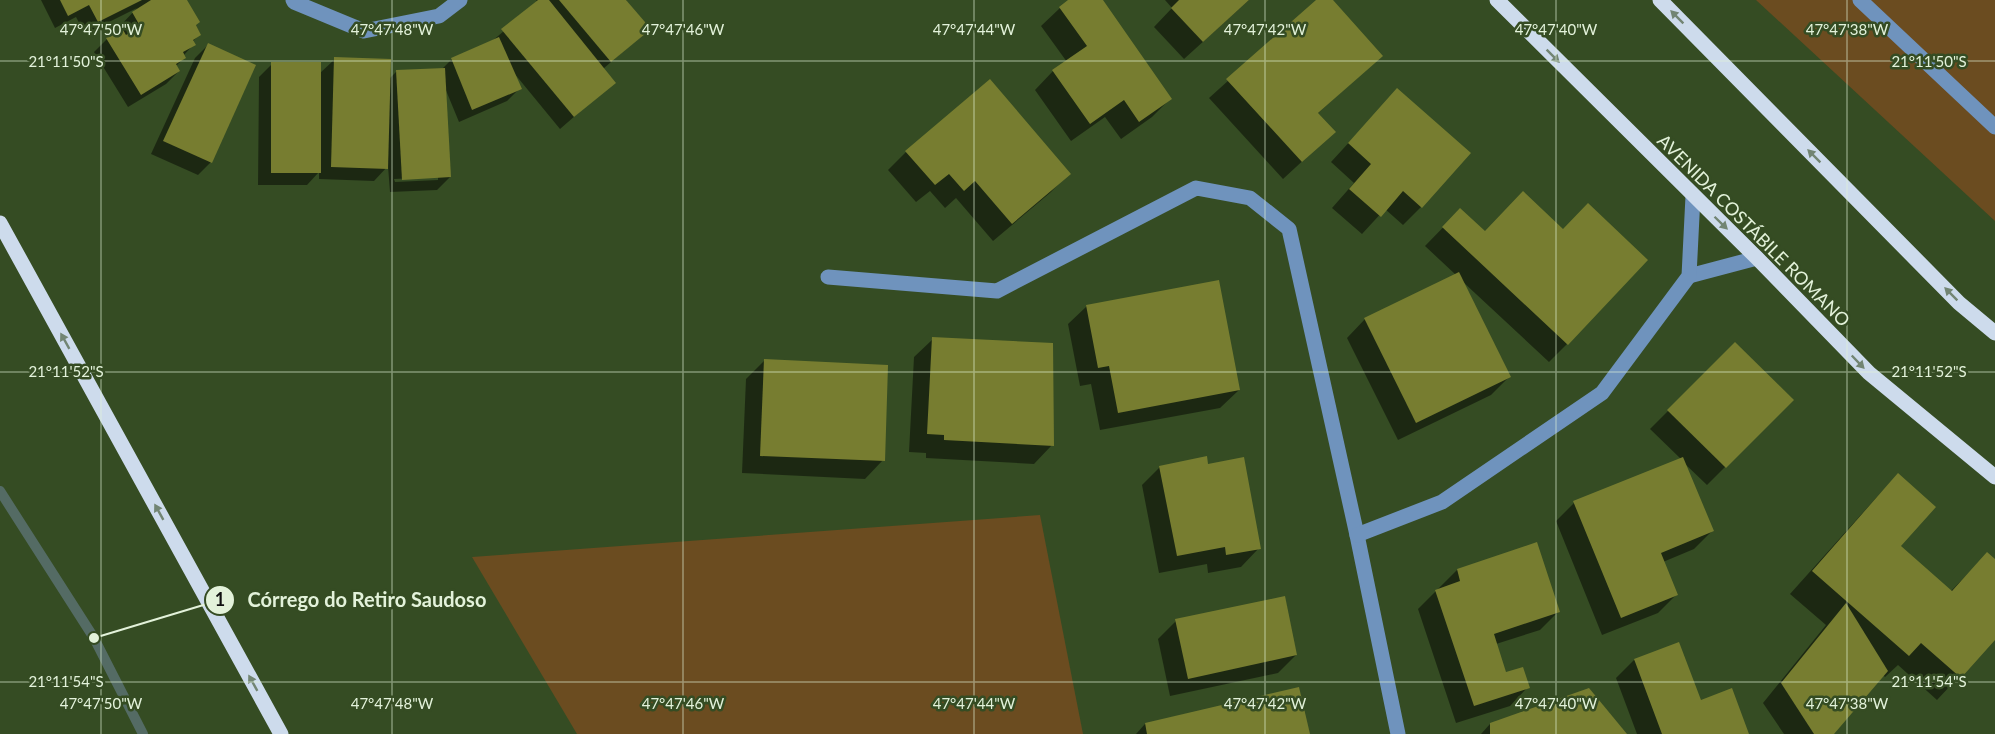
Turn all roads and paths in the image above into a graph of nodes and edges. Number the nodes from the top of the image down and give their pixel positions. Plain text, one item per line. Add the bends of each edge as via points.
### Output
1 (293, 0) edge
2 (460, 0) edge
3 (1497, 0) edge
4 (1660, 0) edge
5 (1860, 0) edge
6 (1995, 127) edge
7 (1693, 196) junction
8 (0, 223) edge
9 (1757, 258) junction
10 (1689, 276) junction
11 (828, 277) dead end
12 (1995, 333) edge
13 (1995, 477) edge
14 (1357, 535) junction
15 (281, 734) edge
16 (1398, 734) edge

1 - 2 street via 364,31 439,16
3 -> 7 main road, AVENIDA COSTÁBILE ROMANO
12 -> 4 main road via 1959,303
5 - 6 street
7 -> 9 main road, AVENIDA COSTÁBILE ROMANO
7 - 10 street
15 -> 8 main road
9 - 10 street
9 -> 13 main road, AVENIDA COSTÁBILE ROMANO via 1869,374
10 - 14 street via 1602,393 1442,502
11 - 14 street via 997,291 1196,188 1250,198 1288,229
14 - 16 street

